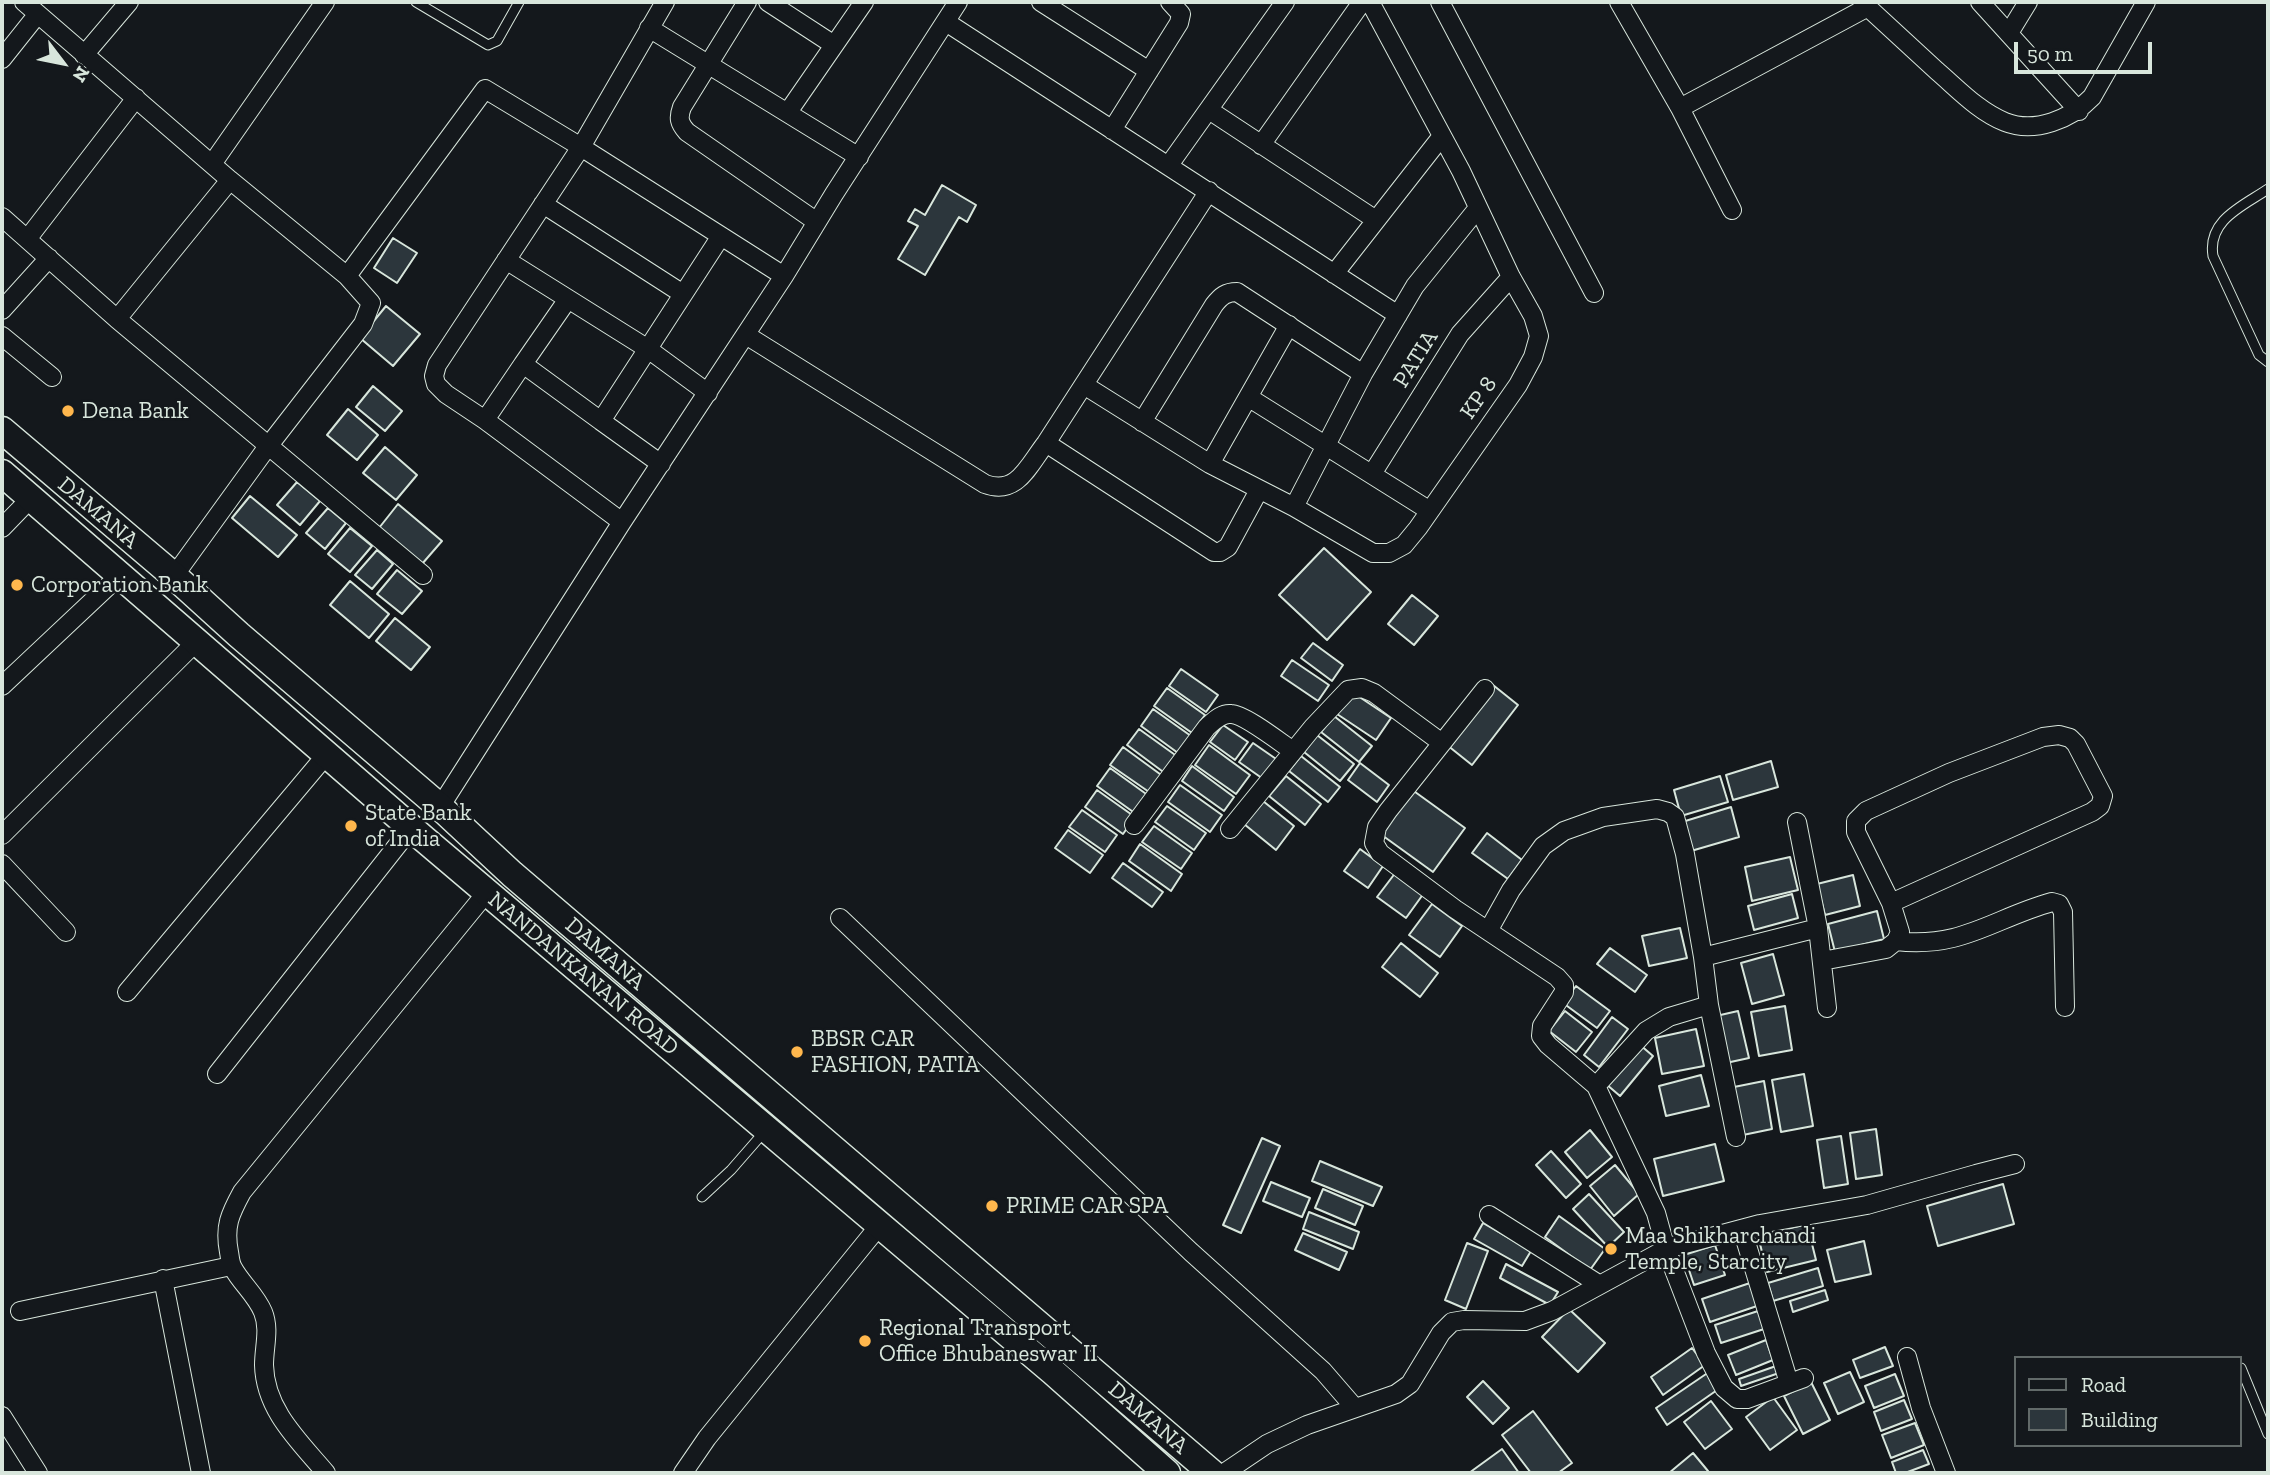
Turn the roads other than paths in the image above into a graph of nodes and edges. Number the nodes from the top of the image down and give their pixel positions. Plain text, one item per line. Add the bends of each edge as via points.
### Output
1 (129, 2) edge
2 (325, 2) edge
3 (415, 2) edge
4 (519, 2) edge
5 (665, 2) edge
6 (747, 2) edge
7 (768, 2) edge
8 (864, 2) edge
9 (958, 2) edge
10 (1041, 2) edge
11 (1170, 2) edge
12 (1285, 2) edge
13 (1362, 2) edge
14 (1370, 2) edge
15 (1440, 2) edge
16 (1619, 2) edge
17 (1980, 2) edge
18 (2028, 2) edge
19 (2146, 2) edge
20 (1865, 4) edge
21 (31, 8) edge
22 (946, 22) junction
23 (649, 27) junction
24 (2009, 33) junction
25 (834, 44) junction
26 (84, 55) junction
27 (2, 59) edge
28 (708, 64) junction
29 (1149, 71) junction
30 (136, 98) junction
31 (1681, 108) junction
32 (1209, 110) junction
33 (2079, 111) junction
34 (788, 112) junction
35 (1112, 130) junction
36 (1442, 136) junction
37 (1261, 145) junction
38 (581, 147) junction
39 (859, 157) junction
40 (212, 164) junction
41 (1169, 165) junction
42 (230, 180) junction
43 (2268, 189) edge
44 (1209, 191) junction
45 (543, 204) junction
46 (1478, 208) junction
47 (1732, 210) dead end
48 (2, 216) edge
49 (1376, 220) junction
50 (817, 222) junction
51 (721, 236) junction
52 (28, 238) junction
53 (49, 258) junction
54 (506, 260) junction
55 (1334, 274) junction
56 (347, 276) junction
57 (784, 276) junction
58 (1511, 277) junction
59 (1594, 293) dead end
60 (683, 294) junction
61 (568, 299) junction
62 (2, 310) edge
63 (1398, 315) junction
64 (117, 319) junction
65 (1289, 325) junction
66 (746, 335) junction
67 (2, 336) edge
68 (648, 349) junction
69 (2268, 362) edge
70 (523, 364) junction
71 (1363, 374) junction
72 (52, 377) dead end
73 (1084, 385) junction
74 (708, 393) junction
75 (1248, 397) junction
76 (485, 420) junction
77 (601, 421) junction
78 (1142, 422) junction
79 (2, 430) edge
80 (1046, 443) junction
81 (269, 447) junction
82 (1327, 447) junction
83 (661, 464) junction
84 (1210, 464) junction
85 (2, 473) edge
86 (1372, 474) junction
87 (1259, 489) junction
88 (31, 498) junction
89 (1294, 508) junction
90 (1430, 511) junction
91 (622, 522) junction
92 (2, 528) edge
93 (120, 575) junction
94 (422, 575) dead end
95 (174, 576) junction
96 (197, 641) junction
97 (2, 687) edge
98 (1485, 689) dead end
99 (1442, 743) junction
100 (1293, 751) junction
101 (327, 754) junction
102 (440, 807) junction
103 (1797, 822) dead end
104 (1134, 825) dead end
105 (411, 828) junction
106 (1230, 829) dead end
107 (2, 835) edge
108 (2, 864) edge
109 (487, 892) junction
110 (1891, 903) junction
111 (840, 918) dead end
112 (1818, 928) junction
113 (1488, 931) junction
114 (66, 932) dead end
115 (1896, 941) junction
116 (1703, 957) junction
117 (1822, 961) junction
118 (647, 989) junction
119 (127, 992) dead end
120 (1709, 1005) junction
121 (2065, 1007) dead end
122 (1827, 1008) dead end
123 (629, 1012) junction
124 (217, 1074) dead end
125 (1596, 1086) junction
126 (767, 1130) junction
127 (1736, 1137) dead end
128 (2015, 1164) dead end
129 (702, 1196) dead end
130 (1489, 1214) dead end
131 (879, 1226) junction
132 (1742, 1229) junction
133 (1666, 1250) junction
134 (232, 1266) junction
135 (163, 1279) junction
136 (1600, 1285) junction
137 (20, 1311) dead end
138 (1907, 1357) dead end
139 (2242, 1370) edge
140 (1355, 1408) junction
141 (2, 1416) edge
142 (2268, 1434) edge
143 (38, 1473) edge
144 (201, 1473) edge
145 (326, 1473) edge
146 (683, 1473) edge
147 (1167, 1473) edge
148 (1212, 1473) edge
149 (1224, 1473) edge
150 (1947, 1473) edge

1 - 26 street
2 - 40 street
3 - 4 lane via 488,45 497,41
5 - 23 street
6 - 28 street
7 - 25 street
8 - 25 street
9 - 22 street
10 - 29 street
11 - 29 street via 1181,13 1180,23
12 - 32 street
13 - 37 street
14 - 36 street, KP 8
15 - 59 street
16 - 31 street
17 - 24 street
18 - 24 street
19 - 33 street
20 - 31 street
20 - 33 street via 1972,103 2006,122 2030,127
21 - 26 street
21 - 27 street
22 - 35 street
22 - 39 street
23 - 28 street
23 - 38 street
24 - 33 street
25 - 34 street
26 - 30 street
28 - 34 street
28 - 50 street via 682,107 680,123
29 - 35 street
30 - 40 street
30 - 52 street
31 - 47 street
32 - 37 street
32 - 41 street
34 - 39 street
35 - 41 street
36 - 46 street, KP 8
36 - 49 street
37 - 49 street
38 - 45 street
38 - 51 street
38 - 56 street via 485,89
39 - 50 street
40 - 42 street
41 - 44 street
42 - 56 street
42 - 64 street
43 - 69 lane via 2225,218 2211,243 2259,355
44 - 55 street
44 - 73 street
45 - 54 street
45 - 60 street
46 - 58 street, KP 8
46 - 63 street via 1415,286
48 - 52 street
49 - 55 street
50 - 57 street
51 - 57 street
51 - 60 street
52 - 53 street
53 - 62 street
53 - 64 street
54 - 61 street
54 - 76 street via 434,376 446,394
55 - 63 street
56 - 81 street via 371,303 363,324
57 - 66 street
58 - 86 street, PATIA via 1460,334
58 - 90 street, KP 8 via 1539,336 1533,357
60 - 68 street
61 - 68 street
61 - 70 street
63 - 71 street
64 - 81 street
65 - 71 street
65 - 75 street
65 - 78 street via 1237,292 1221,296
66 - 74 street
66 - 80 street via 985,484 1009,487
67 - 72 street
68 - 74 street
68 - 77 street
70 - 76 street
70 - 77 street
71 - 82 street
73 - 78 street, KP 8
73 - 80 street
74 - 83 street
75 - 82 street
75 - 84 street
76 - 91 street
77 - 83 street
78 - 84 street, KP 8
79 - 95 main road, DAMANA
80 - 87 street via 1214,552 1228,547
81 - 94 street
81 - 95 street
82 - 86 street
82 - 89 street
83 - 91 street
84 - 87 street, KP 8
85 - 88 main road, NANDANKANAN ROAD
86 - 90 street
87 - 89 street, KP 8
88 - 92 street
88 - 93 main road, NANDANKANAN ROAD
89 - 90 street, KP 8 via 1373,553 1389,553 1404,545
91 - 102 street
93 - 96 main road, NANDANKANAN ROAD
93 - 97 street
95 - 102 main road, DAMANA
96 - 101 main road, NANDANKANAN ROAD
96 - 107 street
98 - 99 street
99 - 100 street via 1362,688 1348,690
99 - 113 street via 1377,827 1374,843 1380,853
100 - 104 street via 1241,717 1230,713 1218,717
100 - 106 street
101 - 105 main road, NANDANKANAN ROAD
101 - 119 street
102 - 118 main road, DAMANA
103 - 112 street
105 - 109 main road, NANDANKANAN ROAD
105 - 124 street
108 - 114 street
109 - 123 main road, NANDANKANAN ROAD
109 - 134 street via 242,1192 229,1216 226,1237
110 - 110 street via 2100,806 2103,796 2076,744 2059,735 2043,737 1866,811 1856,821 1856,832
110 - 115 street via 1900,932
111 - 140 street via 1191,1252 1323,1371
112 - 116 street
112 - 117 street
113 - 116 street via 1543,846 1564,831 1603,817 1657,809 1675,817
113 - 125 street via 1564,985 1541,1036
115 - 117 street via 1886,949
115 - 121 street via 1927,943 1972,934 2052,902 2059,904 2063,912
116 - 120 street
117 - 122 street
118 - 123 main road
118 - 148 main road, DAMANA
120 - 125 street via 1669,1017 1646,1031
120 - 127 street
123 - 126 main road, NANDANKANAN ROAD
125 - 133 street via 1656,1213
126 - 129 lane
126 - 131 main road, NANDANKANAN ROAD
128 - 132 street via 1867,1205
130 - 136 street
131 - 146 street
131 - 147 main road, NANDANKANAN ROAD
132 - 133 street
132 - 133 street via 1797,1380 1747,1399 1737,1399 1724,1388
133 - 136 street
134 - 135 street
134 - 145 street via 264,1314 267,1392 279,1417
135 - 137 street
135 - 144 street
136 - 140 street via 1525,1321 1452,1322 1410,1384 1396,1394
138 - 150 street
139 - 142 lane
140 - 149 street via 1267,1444
141 - 143 street

